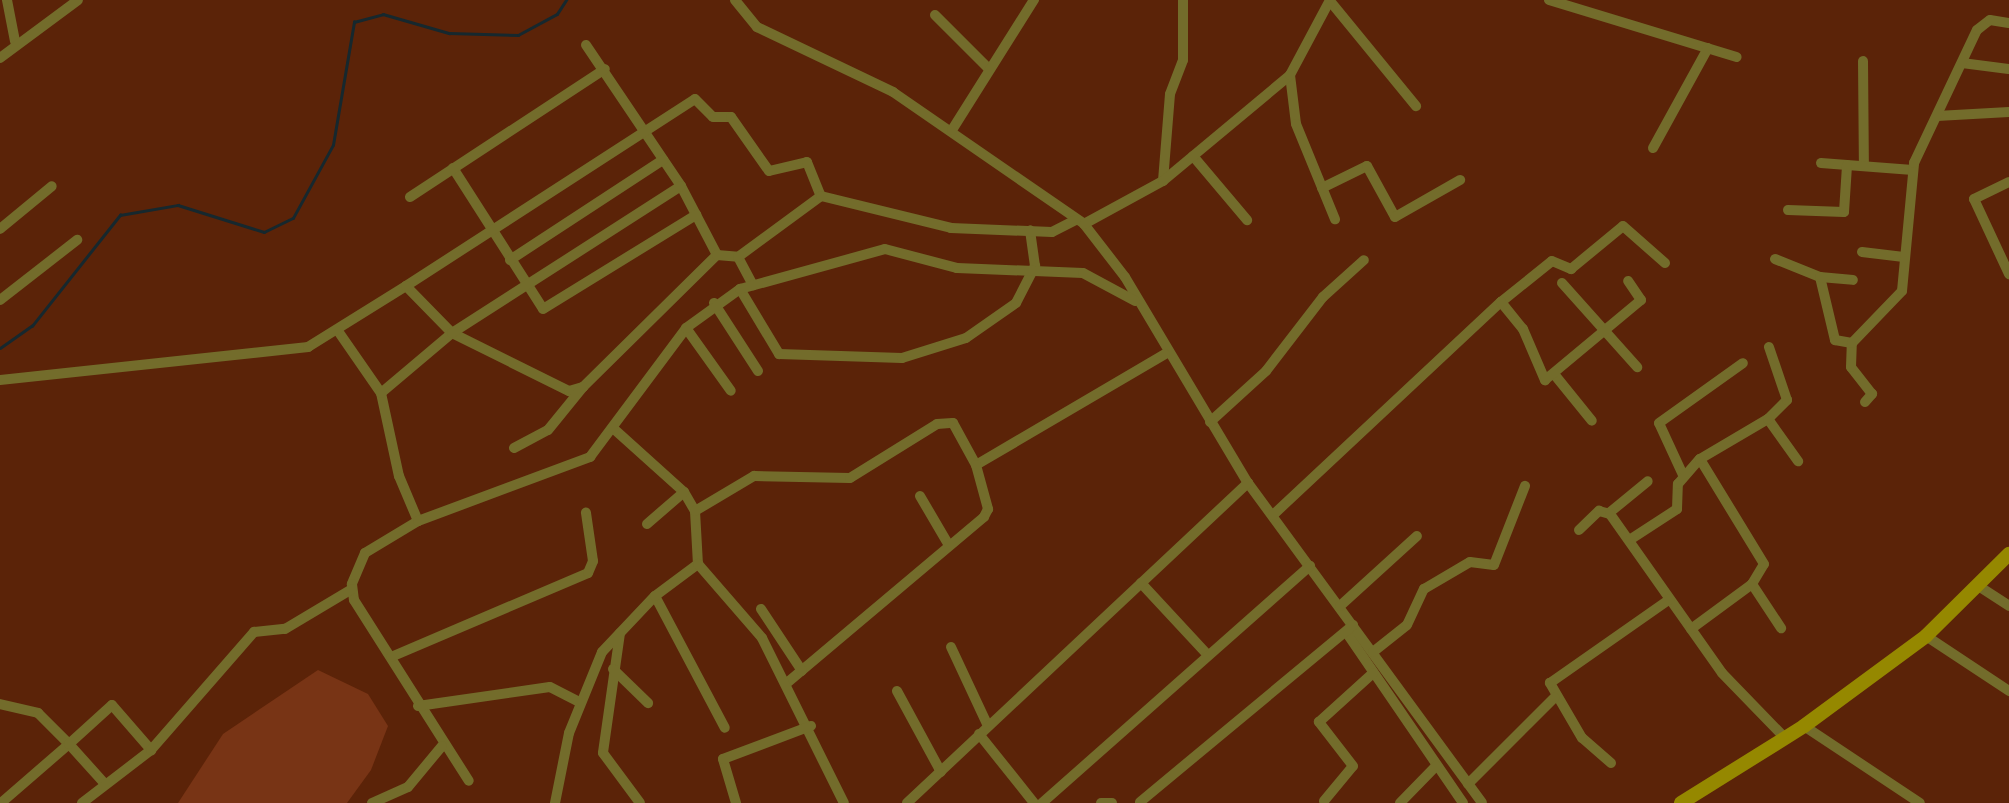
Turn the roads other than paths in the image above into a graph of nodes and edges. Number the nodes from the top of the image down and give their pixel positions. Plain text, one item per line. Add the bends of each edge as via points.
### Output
1 (7, 0) edge
2 (78, 0) edge
3 (734, 0) edge
4 (1034, 0) edge
5 (1183, 0) edge
6 (1330, 0) edge
7 (1549, 0) edge
8 (935, 15) dead end
9 (2009, 23) edge
10 (15, 41) junction
11 (586, 45) dead end
12 (1707, 48) junction
13 (1737, 57) dead end
14 (0, 58) edge
15 (1863, 61) dead end
16 (1962, 63) junction
17 (988, 68) junction
18 (605, 69) junction
19 (2009, 69) edge
20 (1290, 75) junction
21 (1416, 106) dead end
22 (2009, 112) edge
23 (1937, 116) junction
24 (645, 130) junction
25 (952, 130) junction
26 (1653, 148) dead end
27 (1193, 156) junction
28 (663, 160) junction
29 (1821, 163) dead end
30 (1847, 165) junction
31 (1864, 166) junction
32 (453, 168) junction
33 (1913, 170) junction
34 (1460, 180) dead end
35 (1163, 181) junction
36 (2009, 182) edge
37 (52, 186) dead end
38 (681, 187) junction
39 (1322, 188) junction
40 (821, 196) junction
41 (410, 197) dead end
42 (1788, 210) dead end
43 (696, 215) junction
44 (1335, 219) dead end
45 (1247, 220) dead end
46 (1080, 222) junction
47 (0, 229) edge
48 (490, 229) junction
49 (1030, 230) junction
50 (77, 240) dead end
51 (1862, 252) dead end
52 (717, 255) junction
53 (738, 257) junction
54 (1905, 257) junction
55 (1775, 259) dead end
56 (510, 260) junction
57 (1364, 260) dead end
58 (1665, 263) dead end
59 (1035, 266) junction
60 (2009, 274) edge
61 (1820, 277) junction
62 (1853, 280) dead end
63 (1628, 281) dead end
64 (1562, 283) dead end
65 (753, 285) junction
66 (406, 286) junction
67 (524, 286) junction
68 (740, 289) junction
69 (0, 300) edge
70 (1501, 302) junction
71 (714, 303) junction
72 (1139, 303) junction
73 (686, 328) junction
74 (338, 331) junction
75 (1604, 331) junction
76 (452, 333) junction
77 (1852, 343) junction
78 (1769, 346) dead end
79 (1165, 354) junction
80 (1743, 363) dead end
81 (1637, 367) dead end
82 (758, 371) dead end
83 (1554, 374) junction
84 (0, 380) edge
85 (583, 387) junction
86 (731, 391) dead end
87 (381, 393) junction
88 (1865, 401) dead end
89 (1768, 419) junction
90 (1592, 421) dead end
91 (1210, 422) junction
92 (614, 429) junction
93 (514, 448) dead end
94 (1700, 459) junction
95 (1798, 461) dead end
96 (976, 465) junction
97 (1683, 475) junction
98 (1648, 481) dead end
99 (1248, 483) junction
100 (1525, 486) dead end
101 (684, 492) junction
102 (920, 496) dead end
103 (695, 511) junction
104 (586, 513) dead end
105 (1609, 513) junction
106 (1273, 514) junction
107 (418, 521) junction
108 (647, 524) dead end
109 (1579, 530) dead end
110 (1417, 536) dead end
111 (1631, 539) junction
112 (947, 542) junction
113 (2009, 554) edge
114 (698, 564) junction
115 (1310, 566) junction
116 (1141, 583) junction
117 (1752, 584) junction
118 (1980, 587) junction
119 (352, 589) junction
120 (655, 596) junction
121 (1670, 598) junction
122 (1340, 606) junction
123 (2009, 606) edge
124 (761, 609) dead end
125 (1350, 628) junction
126 (1781, 628) dead end
127 (1690, 629) junction
128 (620, 633) junction
129 (1926, 636) junction
130 (951, 647) dead end
131 (1373, 652) junction
132 (1208, 655) junction
133 (391, 657) junction
134 (613, 669) junction
135 (802, 671) junction
136 (1373, 673) junction
137 (788, 682) junction
138 (897, 691) dead end
139 (2009, 691) edge
140 (1554, 698) junction
141 (580, 702) junction
142 (648, 703) dead end
143 (0, 704) edge
144 (418, 706) junction
145 (811, 726) junction
146 (1804, 726) junction
147 (725, 728) dead end
148 (984, 730) junction
149 (1785, 738) junction
150 (69, 744) junction
151 (442, 746) junction
152 (151, 750) junction
153 (1611, 763) dead end
154 (1437, 766) junction
155 (941, 772) junction
156 (469, 781) dead end
157 (105, 784) junction
158 (1468, 784) junction
159 (1140, 802) edge
160 (1324, 802) edge
161 (1, 803) edge
162 (82, 803) edge
163 (372, 803) edge
164 (555, 803) edge
165 (640, 803) edge
166 (736, 803) edge
167 (844, 803) edge
168 (907, 803) edge
169 (1034, 803) edge
170 (1042, 803) edge
171 (1101, 803) edge
172 (1112, 803) edge
173 (1400, 803) edge
174 (1463, 803) edge
175 (1482, 803) edge
176 (1681, 803) edge
177 (1920, 803) edge

1 - 10 street
2 - 10 street
3 - 25 street via 748,18 893,92
4 - 17 street
5 - 35 street via 1183,60 1170,94
6 - 20 street
6 - 21 street
7 - 12 street
8 - 17 street
9 - 16 street via 1990,20 1981,26
10 - 14 street
11 - 18 street
12 - 13 street
12 - 26 street
15 - 31 street
16 - 19 street
16 - 23 street
17 - 25 street
18 - 24 street
18 - 32 street
20 - 27 street
20 - 39 street via 1296,124
22 - 23 street
23 - 33 street
24 - 28 street
24 - 40 street via 695,99 713,117 731,117 769,171 807,162
24 - 48 street
25 - 46 street
27 - 35 street
27 - 45 street
28 - 38 street
28 - 56 street
29 - 30 street
30 - 31 street
30 - 42 street via 1844,212
31 - 33 street
32 - 41 street
32 - 48 street
33 - 54 street
34 - 39 street via 1395,217 1367,166
35 - 46 street
36 - 60 street via 1973,199
37 - 47 street
38 - 43 street
38 - 67 street
39 - 44 street
40 - 49 street via 951,228
40 - 53 street
43 - 52 street
43 - 67 street via 545,309
46 - 49 street via 1059,230
46 - 72 street
48 - 56 street
48 - 66 street
49 - 59 street
50 - 69 street
51 - 54 street
52 - 53 street
52 - 85 street
53 - 65 street
54 - 77 street via 1900,295
55 - 61 street
56 - 67 street
57 - 91 street via 1323,297 1266,371
58 - 70 street via 1623,226 1571,269 1552,261
59 - 65 street via 957,268 885,249
59 - 68 street via 1008,310 966,338 902,358 779,355
59 - 72 street via 1098,276
61 - 62 street
61 - 77 street via 1824,315 1835,340
63 - 75 street via 1641,300
64 - 75 street
65 - 68 street
66 - 74 street
66 - 76 street
67 - 76 street
68 - 71 street
70 - 83 street via 1523,329 1540,376
70 - 106 street
71 - 73 street
71 - 82 street
72 - 79 street
73 - 86 street
73 - 92 street
74 - 84 street via 308,347
74 - 87 street
75 - 81 street
75 - 83 street
76 - 85 street via 557,390
76 - 87 street
77 - 88 street via 1851,367 1872,394
78 - 89 street via 1788,398
79 - 91 street
79 - 96 street
80 - 97 street via 1659,423
83 - 90 street
85 - 93 street via 548,430
87 - 107 street via 400,476
89 - 94 street
89 - 95 street
91 - 99 street
92 - 101 street
92 - 107 street via 580,463
94 - 97 street
94 - 117 street via 1764,564
96 - 103 street via 953,423 944,421 850,478 754,476
96 - 112 street via 987,511
97 - 111 street via 1677,509
98 - 105 street
99 - 106 street
99 - 116 street
100 - 131 street via 1494,565 1470,562 1424,589 1408,625
101 - 103 street
101 - 108 street
102 - 112 street
103 - 114 street
104 - 133 street via 593,561 588,573
105 - 109 street via 1599,511
105 - 111 street
106 - 115 street
107 - 119 street via 371,547
110 - 122 street
111 - 121 street
112 - 135 street via 874,615
113 - 118 street
114 - 120 street
114 - 137 street via 744,614
115 - 122 street
115 - 132 street
116 - 132 street
116 - 148 street
117 - 126 street
117 - 127 street
118 - 123 street
118 - 129 street
119 - 133 street
119 - 152 street via 285,629 254,632
120 - 128 street
120 - 147 street
121 - 127 street
121 - 140 street via 1552,681
122 - 125 street
124 - 135 street
125 - 131 street
125 - 136 street
125 - 159 street via 1231,721
127 - 149 street via 1722,673
128 - 134 street
128 - 141 street via 602,652
129 - 139 street
129 - 146 street
130 - 148 street
131 - 158 street
132 - 170 street
133 - 144 street
134 - 142 street
134 - 165 street via 603,753
135 - 137 street
136 - 154 street
136 - 160 street via 1319,722 1353,765
137 - 145 street
138 - 155 street
140 - 153 street via 1582,738
140 - 158 street
141 - 144 street via 550,687
141 - 164 street
143 - 150 street via 38,713
144 - 151 street
145 - 166 street via 724,757
145 - 167 street
146 - 149 street
146 - 177 street
148 - 155 street
148 - 169 street
149 - 176 street
150 - 152 street via 115,705
150 - 157 street
150 - 161 street
151 - 156 street
151 - 163 street via 408,787
152 - 157 street
154 - 173 street
154 - 174 street
155 - 168 street
157 - 162 street
158 - 175 street
171 - 172 street

